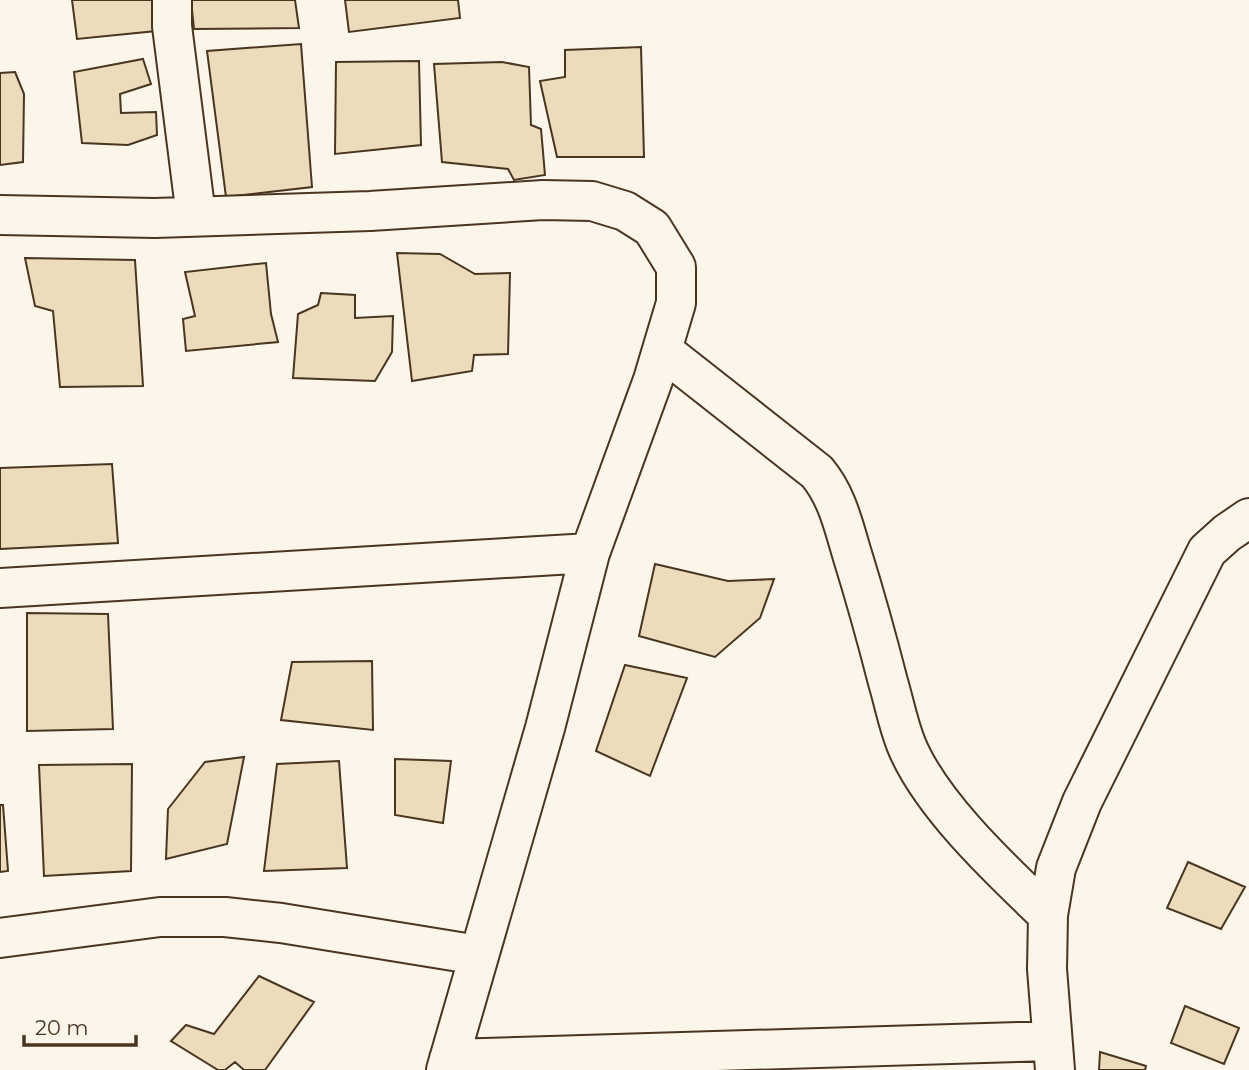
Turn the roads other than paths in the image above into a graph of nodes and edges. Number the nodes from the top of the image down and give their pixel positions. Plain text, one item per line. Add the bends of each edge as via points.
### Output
1 (172, 0) edge
2 (0, 215) edge
3 (196, 216) junction
4 (662, 350) junction
5 (1249, 518) edge
6 (590, 553) junction
7 (0, 587) edge
8 (1048, 915) junction
9 (0, 938) edge
10 (478, 956) junction
11 (1053, 1055) edge
12 (447, 1064) edge

1 - 3 street
2 - 3 street
3 - 4 street via 592,201 625,211 652,229 676,267 676,303
4 - 6 street
4 - 8 street via 830,487 905,742 919,772 980,846
5 - 8 street via 1208,551 1169,624 1082,802 1056,868
6 - 7 street
6 - 10 street via 545,728
8 - 11 street
9 - 10 street via 160,917 225,917
10 - 12 street
11 - 12 street

